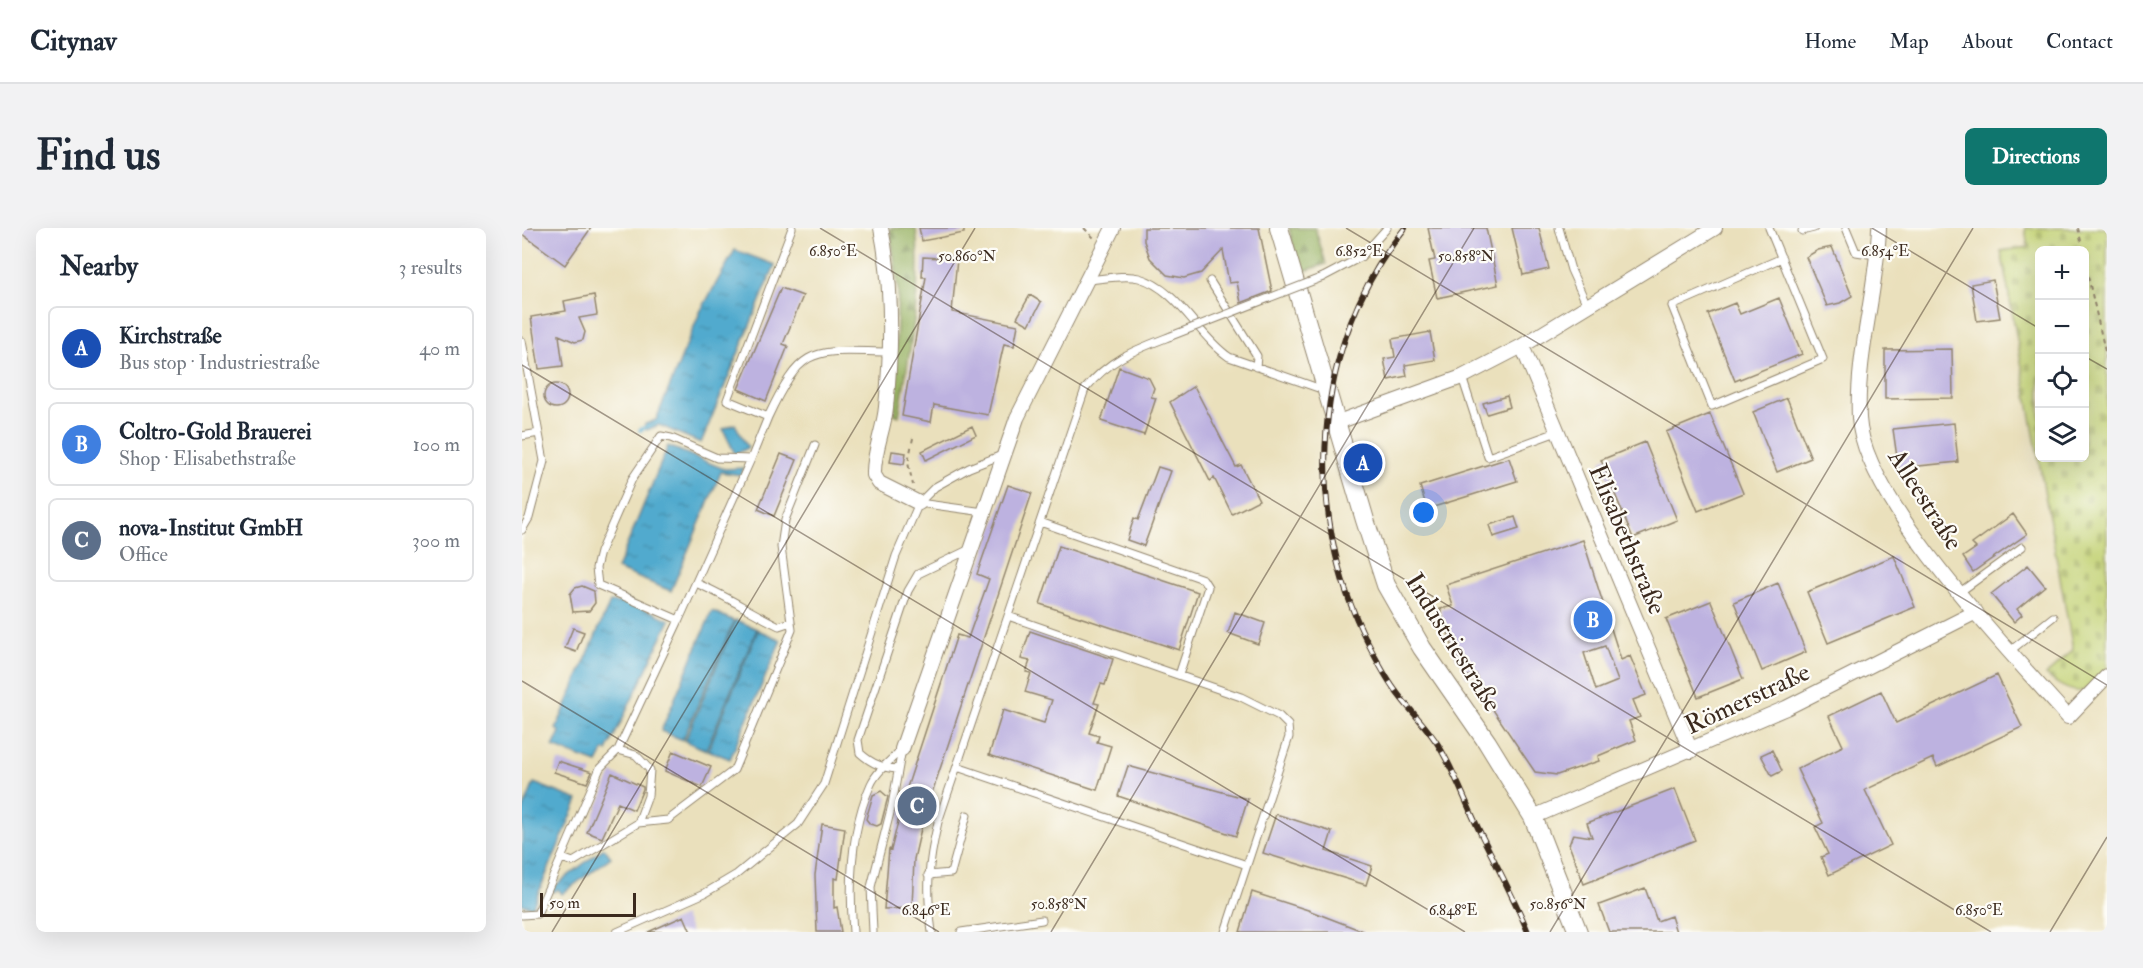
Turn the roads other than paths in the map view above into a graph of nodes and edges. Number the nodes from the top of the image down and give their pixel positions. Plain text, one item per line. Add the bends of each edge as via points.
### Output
1 (792, 228) edge
2 (881, 228) edge
3 (1113, 228) edge
4 (1279, 228) edge
5 (1388, 228) edge
6 (1559, 228) edge
7 (1715, 228) edge
8 (1769, 228) edge
9 (1814, 228) edge
10 (1846, 228) edge
11 (1880, 228) edge
12 (1802, 231) dead end
13 (1876, 255) junction
14 (1782, 258) junction
15 (1085, 280) junction
16 (1210, 281) dead end
17 (1587, 305) junction
18 (522, 340) edge
19 (1522, 346) junction
20 (889, 352) junction
21 (1256, 367) junction
22 (1462, 377) junction
23 (1328, 391) junction
24 (532, 397) junction
25 (522, 399) edge
26 (768, 417) junction
27 (1338, 422) junction
28 (1557, 432) junction
29 (539, 433) junction
30 (522, 436) edge
31 (815, 445) dead end
32 (1003, 455) junction
33 (751, 459) junction
34 (920, 503) junction
35 (984, 512) junction
36 (1040, 522) junction
37 (522, 530) edge
38 (2022, 547) dead end
39 (970, 549) junction
40 (696, 583) junction
41 (1960, 592) junction
42 (1976, 612) junction
43 (1008, 616) junction
44 (2053, 617) dead end
45 (679, 620) junction
46 (791, 622) junction
47 (2010, 651) junction
48 (1179, 675) junction
49 (2107, 676) edge
50 (902, 749) junction
51 (618, 750) junction
52 (1691, 751) junction
53 (957, 767) junction
54 (883, 768) junction
55 (898, 770) junction
56 (967, 815) dead end
57 (1533, 817) junction
58 (638, 823) junction
59 (562, 858) junction
60 (1248, 865) junction
61 (928, 875) junction
62 (522, 915) edge
63 (1042, 920) dead end
64 (617, 932) edge
65 (853, 932) edge
66 (873, 932) edge
67 (932, 932) edge
68 (961, 932) edge
69 (1226, 932) edge
70 (1578, 932) edge

1 - 26 lane via 727,400
2 - 20 street via 890,280
3 - 15 street
4 - 23 main road, Industriestraße
5 - 36 lane, bridge via 1360,257 1323,278 1122,356 1099,372 1085,389
6 - 17 lane via 1571,270
7 - 17 street
8 - 14 lane
9 - 12 lane
10 - 13 lane via 1856,252
11 - 13 street, Alleestraße
13 - 41 street, Alleestraße via 1859,386 1864,445 1877,475 1907,523
14 - 14 lane via 1672,306 1712,406 1823,359
15 - 21 lane via 1137,277 1153,283 1169,295 1216,348
15 - 32 street via 1036,376
16 - 21 lane via 1257,356
17 - 19 street
18 - 24 lane
19 - 22 street
19 - 28 street, Elisabethstraße
20 - 26 lane via 830,351 809,356 790,376
20 - 34 street via 886,409 874,475 879,483
21 - 23 lane
22 - 27 street
22 - 28 lane via 1488,457
23 - 27 main road, Industriestraße
24 - 25 lane
24 - 29 lane
26 - 33 lane
27 - 57 main road, Industriestraße via 1365,520 1394,603
28 - 52 street, Elisabethstraße
29 - 30 lane
29 - 37 lane via 543,473
31 - 46 lane via 785,520 781,547
32 - 34 lane via 935,487
32 - 35 street
33 - 40 lane
33 - 45 lane via 717,458 661,436 632,479 600,552 596,568 598,585
34 - 35 lane
34 - 64 lane via 896,556 824,784 813,804 798,824 737,874 705,893
35 - 39 street
36 - 43 lane
36 - 48 lane via 1203,579 1208,587
38 - 41 lane
39 - 50 street
39 - 54 lane via 918,573 908,591 858,741 860,753
40 - 45 lane
40 - 46 lane via 779,626
41 - 42 street, Alleestraße
42 - 47 street, Alleestraße
42 - 52 street, Römerstraße
43 - 48 lane
43 - 53 lane
44 - 47 lane
45 - 51 lane
46 - 58 lane via 792,630 734,770 668,820
47 - 49 street, Alleestraße via 2068,717
48 - 60 lane via 1241,697 1288,725 1289,737
50 - 54 lane
50 - 55 lane
51 - 58 lane via 636,755 650,770 648,796
51 - 59 lane via 600,768
52 - 57 street, Römerstraße
53 - 60 lane
53 - 61 lane via 938,822
54 - 55 lane
54 - 65 lane via 872,783 861,814 852,886
55 - 66 lane via 872,887
56 - 61 lane via 951,873
57 - 70 main road, Industriestraße
58 - 59 lane via 573,862
59 - 62 lane via 537,914
60 - 69 lane
61 - 67 lane via 926,892
63 - 68 lane

